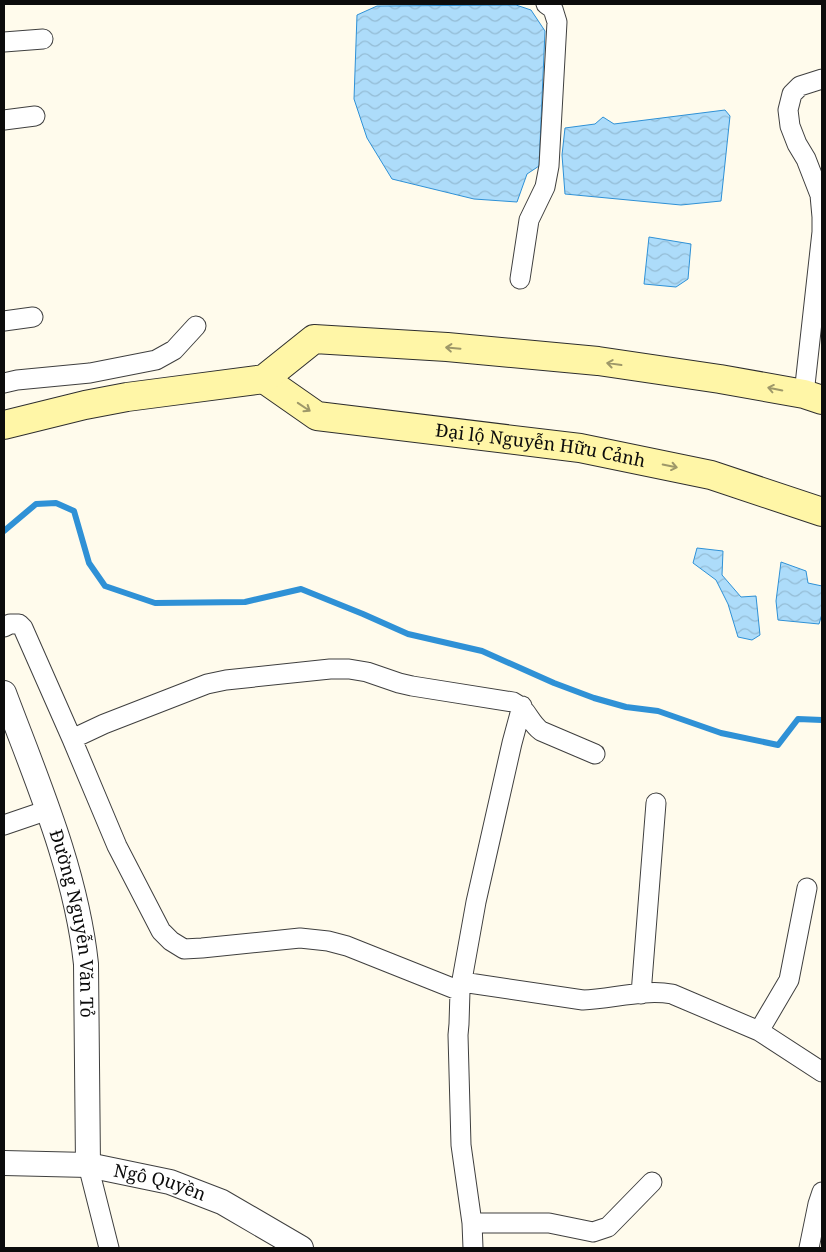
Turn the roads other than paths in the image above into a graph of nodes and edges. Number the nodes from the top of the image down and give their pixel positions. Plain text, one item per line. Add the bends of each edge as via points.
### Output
1 (546, 4) edge
2 (43, 40) dead end
3 (4, 42) edge
4 (822, 79) edge
5 (35, 116) dead end
6 (4, 120) edge
7 (520, 279) dead end
8 (33, 317) dead end
9 (4, 321) edge
10 (196, 326) dead end
11 (264, 379) junction
12 (4, 383) edge
13 (813, 397) edge
14 (4, 425) edge
15 (822, 512) edge
16 (4, 626) edge
17 (4, 693) edge
18 (522, 706) junction
19 (72, 740) junction
20 (595, 754) dead end
21 (656, 803) dead end
22 (48, 810) junction
23 (4, 825) edge
24 (807, 888) dead end
25 (461, 986) junction
26 (641, 994) junction
27 (759, 1030) junction
28 (822, 1072) edge
29 (4, 1163) edge
30 (88, 1165) junction
31 (652, 1182) dead end
32 (822, 1192) edge
33 (472, 1223) junction
34 (109, 1248) edge
35 (301, 1248) edge
36 (473, 1248) edge
37 (810, 1248) edge

1 - 7 street via 552,9 557,22 549,166 545,187 529,220
2 - 3 street
4 - 13 street via 800,86 792,94 788,110 790,126 820,195 822,217
5 - 6 street
8 - 9 street
10 - 12 street via 174,350 156,360 90,373
13 -> 11 main road via 720,378 598,362 447,347 314,339
11 - 14 main road via 127,397
11 -> 15 main road, Đại lộ Nguyễn Hữu Cảnh via 317,416 580,448 710,475
16 - 19 street via 18,624 23,628
17 - 22 street, Đường Nguyễn Văn Tỏ
18 - 19 street via 514,702 412,686 367,672 330,670 207,684 104,724
18 - 20 street via 534,726 541,731
18 - 25 street via 476,902
19 - 25 street via 117,846 161,931 171,941 184,949 300,938 328,941
21 - 26 street
22 - 23 street
22 - 30 street, Đường Nguyễn Văn Tỏ via 75,900 85,954
24 - 27 street via 789,980
25 - 26 street via 583,1000
25 - 33 street via 458,1036 461,1145
26 - 27 street via 672,994
27 - 28 street
29 - 30 street, Ngô Quyền
30 - 34 street
30 - 35 street, Ngô Quyền via 170,1182 222,1202
31 - 33 street via 608,1227 593,1232 549,1223
32 - 37 street
33 - 36 street

